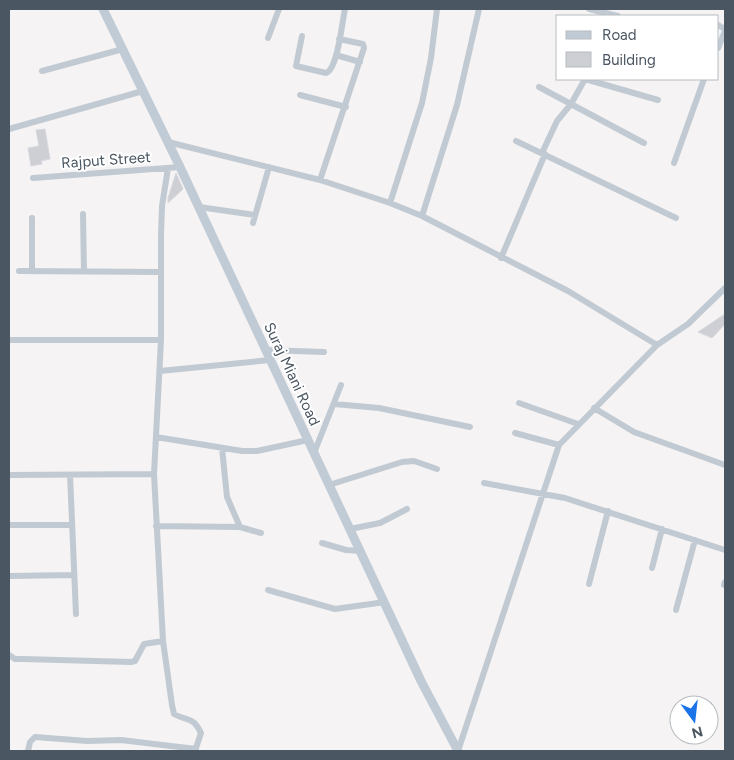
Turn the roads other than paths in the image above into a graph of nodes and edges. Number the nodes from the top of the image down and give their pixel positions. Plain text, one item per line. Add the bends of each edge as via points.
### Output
1 (103, 9) edge
2 (279, 9) edge
3 (345, 9) edge
4 (437, 9) edge
5 (479, 9) edge
6 (589, 9) edge
7 (608, 15) edge
8 (725, 30) edge
9 (302, 36) dead end
10 (268, 38) dead end
11 (339, 39) junction
12 (719, 45) edge
13 (123, 49) junction
14 (336, 54) junction
15 (360, 62) junction
16 (42, 72) dead end
17 (584, 80) edge
18 (588, 80) edge
19 (704, 80) edge
20 (539, 87) dead end
21 (143, 91) junction
22 (300, 95) dead end
23 (658, 100) dead end
24 (571, 104) junction
25 (346, 107) junction
26 (9, 129) edge
27 (516, 141) dead end
28 (168, 142) junction
29 (644, 143) dead end
30 (543, 154) junction
31 (674, 163) dead end
32 (180, 167) junction
33 (168, 168) junction
34 (269, 168) junction
35 (33, 178) dead end
36 (320, 180) junction
37 (390, 203) junction
38 (199, 207) junction
39 (83, 214) dead end
40 (422, 216) junction
41 (32, 218) dead end
42 (676, 218) dead end
43 (501, 258) junction
44 (19, 271) dead end
45 (32, 271) junction
46 (84, 271) junction
47 (161, 272) junction
48 (725, 288) edge
49 (9, 340) edge
50 (161, 340) junction
51 (657, 345) junction
52 (266, 350) junction
53 (324, 352) dead end
54 (270, 360) junction
55 (160, 371) junction
56 (342, 386) dead end
57 (519, 403) dead end
58 (334, 404) junction
59 (594, 408) junction
60 (578, 424) junction
61 (470, 427) dead end
62 (515, 433) dead end
63 (156, 437) junction
64 (308, 440) junction
65 (559, 445) junction
66 (222, 448) junction
67 (314, 453) junction
68 (725, 465) edge
69 (437, 469) dead end
70 (154, 474) junction
71 (9, 475) edge
72 (70, 475) junction
73 (484, 483) dead end
74 (329, 485) junction
75 (542, 494) junction
76 (408, 509) dead end
77 (608, 512) junction
78 (9, 525) edge
79 (72, 525) junction
80 (156, 526) junction
81 (240, 527) junction
82 (350, 529) junction
83 (662, 529) junction
84 (261, 533) dead end
85 (695, 540) junction
86 (322, 543) dead end
87 (725, 550) edge
88 (360, 551) junction
89 (652, 568) dead end
90 (74, 575) junction
91 (9, 576) edge
92 (589, 584) dead end
93 (268, 590) dead end
94 (385, 602) junction
95 (676, 610) dead end
96 (76, 614) dead end
97 (163, 641) junction
98 (9, 655) edge
99 (195, 750) edge
100 (28, 751) edge
101 (458, 751) edge

1 - 13 street, Suraj Miani Road
2 - 10 street
3 - 11 street
4 - 37 street via 422,103
5 - 40 street via 457,106
6 - 7 street
8 - 12 street
9 - 14 street via 296,62 298,67 329,73
11 - 14 street
11 - 15 street via 364,45
13 - 16 street
13 - 21 street, Suraj Miani Road
14 - 15 street
15 - 25 street
17 - 24 street
18 - 23 street
19 - 31 street
20 - 24 street
21 - 26 street
21 - 28 street, Suraj Miani Road
22 - 25 street
24 - 29 street
24 - 30 street via 557,121
25 - 36 street
27 - 30 street
28 - 32 street, Suraj Miani Road
28 - 34 street
30 - 42 street
30 - 43 street
32 - 33 street, Rajput Street
32 - 38 street, Suraj Miani Road
33 - 35 street, Rajput Street
33 - 47 street via 162,206
34 - 36 street
34 - 38 street via 254,219
36 - 37 street
37 - 40 street
38 - 52 street, Suraj Miani Road
39 - 46 street
40 - 43 street
41 - 45 street
43 - 51 street via 568,291
44 - 45 street
45 - 46 street
46 - 47 street
47 - 50 street
48 - 51 street via 688,324
49 - 50 street
50 - 55 street
51 - 59 street
52 - 53 street
52 - 54 street, Suraj Miani Road
54 - 55 street
54 - 64 street, Suraj Miani Road
55 - 63 street
56 - 58 street
57 - 60 street
58 - 61 street via 379,408
58 - 67 street
59 - 60 street
59 - 68 street via 634,432
60 - 65 street
62 - 65 street
63 - 66 street
63 - 70 street
64 - 66 street via 257,451
64 - 67 street, Suraj Miani Road
65 - 75 street
66 - 81 street via 226,497
67 - 74 street, Suraj Miani Road
69 - 74 street via 402,462
70 - 72 street
70 - 80 street
71 - 72 street
72 - 79 street
73 - 75 street
74 - 82 street, Suraj Miani Road
75 - 77 street
75 - 101 street
76 - 82 street via 380,523
77 - 83 street
77 - 92 street
78 - 79 street
79 - 90 street
80 - 81 street
80 - 97 street
81 - 84 street
82 - 88 street, Suraj Miani Road
83 - 85 street
83 - 89 street
85 - 87 street
85 - 95 street
86 - 88 street
88 - 94 street, Suraj Miani Road
90 - 91 street
90 - 96 street
93 - 94 street via 335,609
94 - 101 street, Suraj Miani Road
97 - 98 street via 144,644 135,661 131,662 15,659
97 - 99 street via 174,714 193,721 201,733
99 - 100 street via 121,740 35,737

